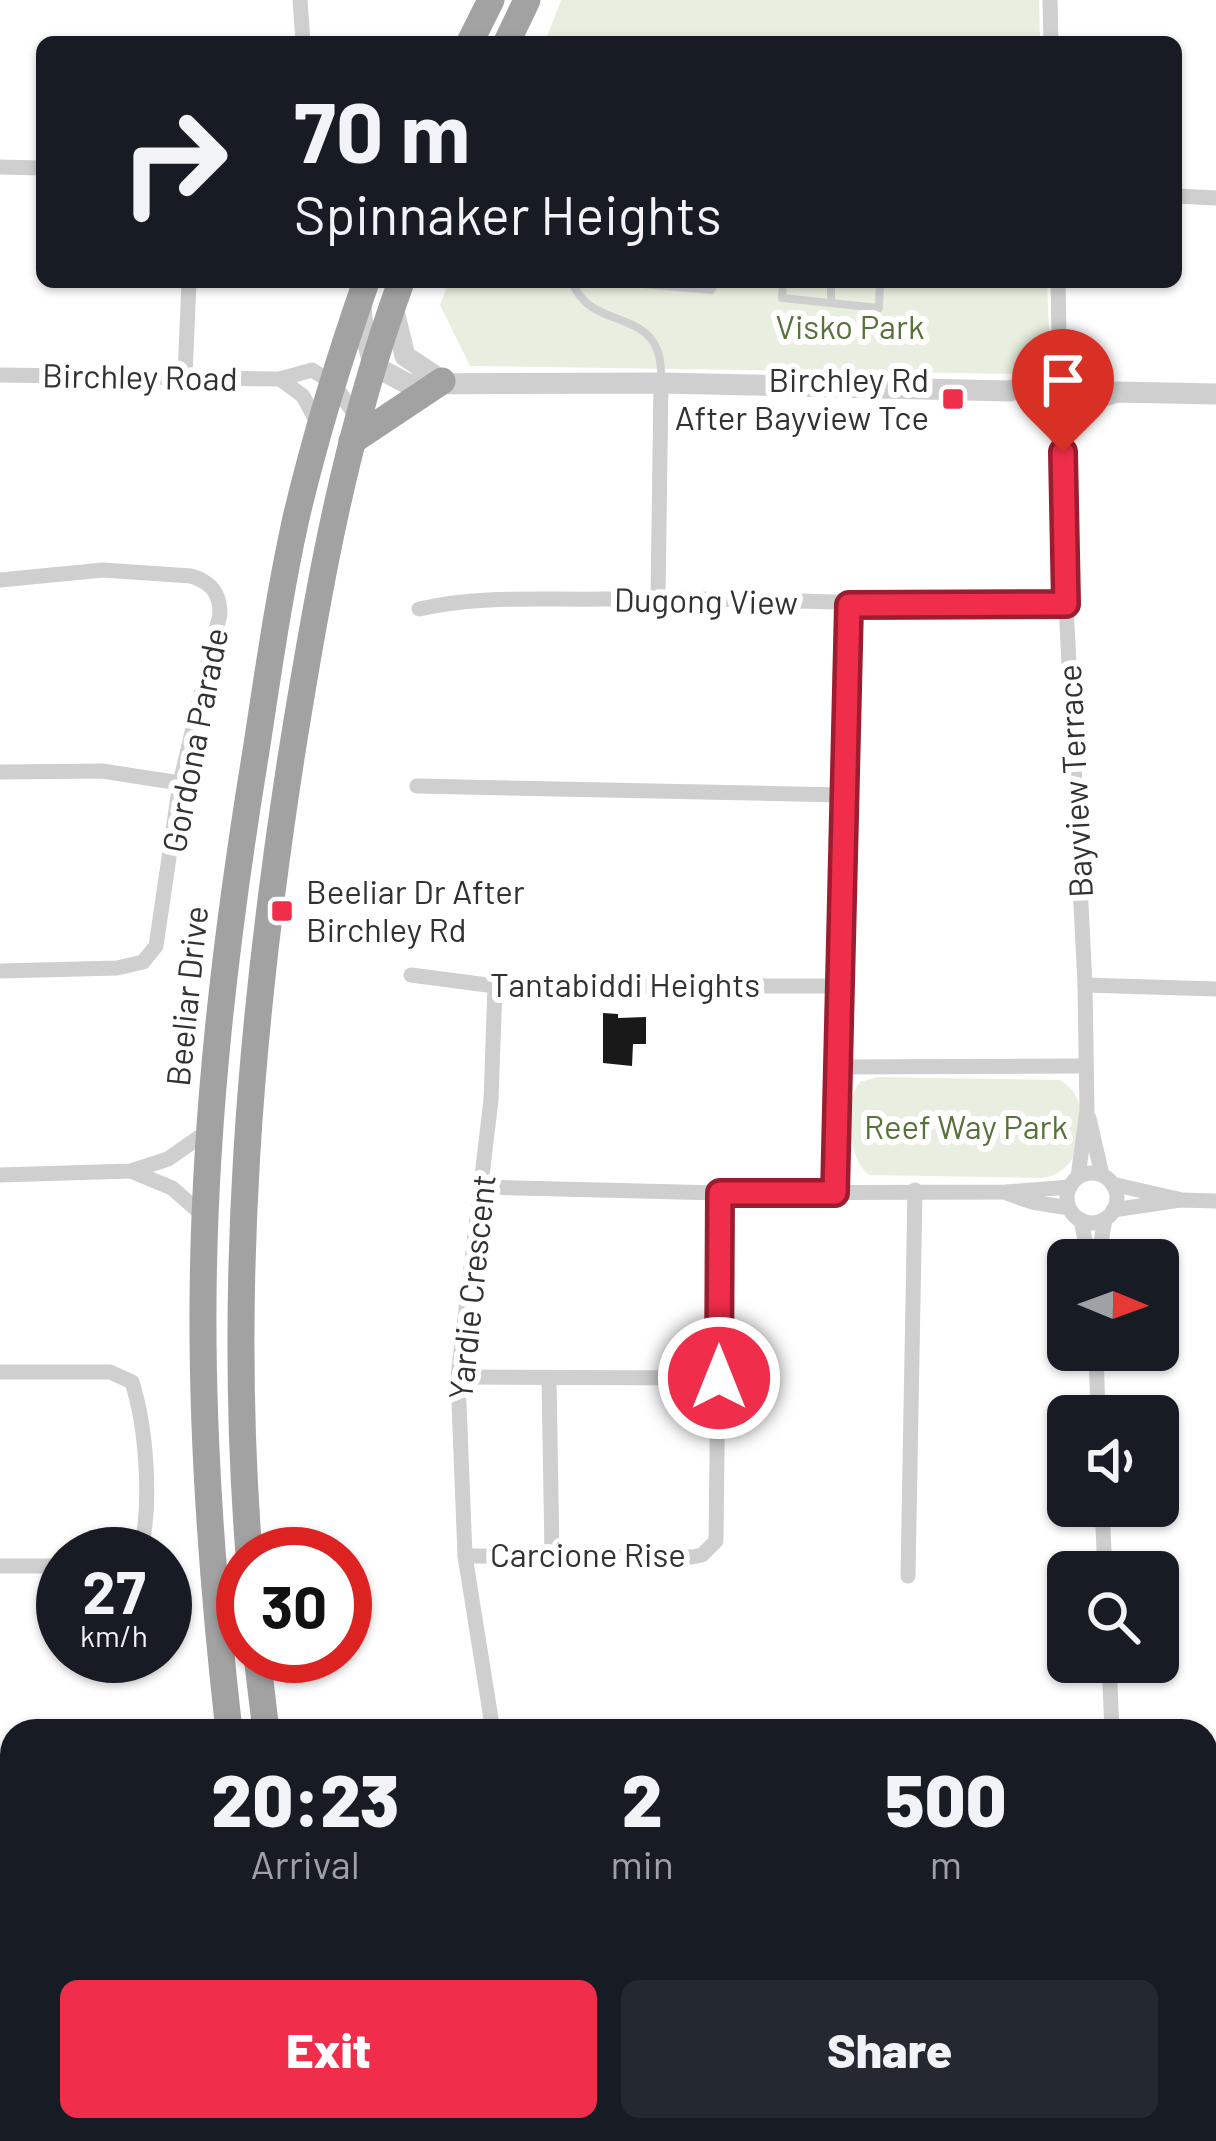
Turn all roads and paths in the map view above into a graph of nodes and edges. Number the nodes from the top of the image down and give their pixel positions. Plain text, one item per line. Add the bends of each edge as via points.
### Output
1 (300, 0) edge
2 (491, 0) edge
3 (527, 0) edge
4 (1050, 0) edge
5 (303, 36) edge
6 (473, 36) edge
7 (510, 36) edge
8 (1051, 36) edge
9 (0, 167) edge
10 (36, 168) edge
11 (1182, 196) edge
12 (1216, 198) edge
13 (189, 288) edge
14 (575, 288) edge
15 (783, 288) edge
16 (831, 288) edge
17 (880, 288) edge
18 (1058, 288) edge
19 (363, 290) edge
20 (397, 294) edge
21 (831, 303) junction
22 (374, 366) junction
23 (0, 375) edge
24 (185, 376) junction
25 (280, 379) junction
26 (442, 381) junction
27 (661, 383) junction
28 (334, 384) junction
29 (1054, 387) junction
30 (1118, 392) junction
31 (1216, 394) edge
32 (1078, 408) junction
33 (320, 428) junction
34 (355, 430) junction
35 (1063, 452) junction
36 (333, 509) junction
37 (0, 580) edge
38 (658, 598) junction
39 (1066, 604) junction
40 (849, 605) junction
41 (419, 609) dead end
42 (268, 677) junction
43 (0, 772) edge
44 (180, 783) junction
45 (417, 787) dead end
46 (843, 795) junction
47 (0, 971) edge
48 (411, 975) dead end
49 (1085, 985) junction
50 (495, 986) junction
51 (840, 986) junction
52 (1216, 989) edge
53 (1085, 1066) junction
54 (838, 1067) junction
55 (1087, 1110) junction
56 (210, 1130) junction
57 (130, 1172) junction
58 (0, 1175) edge
59 (1107, 1180) junction
60 (1074, 1182) junction
61 (483, 1187) junction
62 (915, 1190) junction
63 (1006, 1192) junction
64 (720, 1193) junction
65 (835, 1193) junction
66 (1180, 1200) junction
67 (1216, 1201) edge
68 (1075, 1214) junction
69 (1109, 1215) junction
70 (205, 1217) junction
71 (1083, 1239) edge
72 (1103, 1239) edge
73 (0, 1372) edge
74 (458, 1377) junction
75 (549, 1378) junction
76 (719, 1378) junction
77 (146, 1527) edge
78 (247, 1527) edge
79 (552, 1555) junction
80 (465, 1556) junction
81 (0, 1566) edge
82 (36, 1567) edge
83 (908, 1576) dead end
84 (259, 1683) edge
85 (1110, 1683) edge
86 (261, 1700) junction
87 (228, 1719) edge
88 (255, 1719) edge
89 (264, 1719) edge
90 (491, 1719) edge
91 (1111, 1719) edge

1 - 5 street
2 - 6 highway
3 - 7 highway
4 - 8 street
9 - 10 street
11 - 12 street
13 - 24 street
14 - 27 lane via 587,304 648,333 662,362
15 - 21 lane via 782,298
16 - 21 lane
17 - 21 lane via 879,308
18 - 29 street
19 - 22 street
19 - 28 highway, Beeliar Drive
20 - 22 highway
20 - 26 street via 405,356
22 - 26 street via 408,384
22 - 34 highway
23 - 24 street, Birchley Road
24 - 25 street, Birchley Road
25 - 28 street, Birchley Road via 312,370
25 - 33 street, Birchley Road via 310,405
26 - 27 street
26 - 34 highway
27 - 29 street
27 - 38 street
28 - 33 highway, Beeliar Drive
28 - 34 street
29 - 30 street
29 - 32 street
29 - 32 street via 1061,416
29 - 35 street, Bayview Terrace
30 - 31 street
30 - 32 street
32 - 35 street, Bayview Terrace
33 - 42 highway, Beeliar Drive
34 - 36 highway
35 - 39 street, Bayview Terrace
36 - 42 highway via 316,535 286,674
36 - 78 highway via 252,1059 240,1314
37 - 44 street, Gordona Parade via 103,570 191,576 214,588 220,614
38 - 40 street, Dugong View
38 - 41 street, Dugong View via 456,601
39 - 40 street, Dugong View
39 - 49 street, Bayview Terrace
40 - 46 street
42 - 56 highway, Beeliar Drive via 227,940
43 - 44 street via 102,771
44 - 47 street, Gordona Parade via 162,926 150,956 117,968
45 - 46 street
46 - 51 street
48 - 50 street, Tantabiddi Heights
49 - 52 street
49 - 53 street, Bayview Terrace
50 - 51 street, Tantabiddi Heights
50 - 61 street, Yardie Crescent
51 - 54 street
53 - 54 street
53 - 55 street, Bayview Terrace
54 - 65 street
55 - 59 street, Bayview Terrace
55 - 60 street, Bayview Terrace
56 - 57 street via 168,1160
56 - 70 highway, Beeliar Drive
57 - 58 street
57 - 70 street via 172,1188
59 - 60 street via 1090,1173
59 - 66 street
59 - 69 street via 1116,1199
60 - 63 street
60 - 68 street
61 - 64 street
61 - 74 street, Yardie Crescent
62 - 63 street
62 - 65 street
62 - 83 street
63 - 68 street
64 - 65 street
64 - 76 street, Carcione Rise
66 - 67 street
66 - 69 street
68 - 69 street via 1094,1222
68 - 71 street
69 - 72 street
70 - 87 highway, Beeliar Drive via 209,1515
73 - 77 street via 110,1372 132,1382
74 - 75 street
74 - 80 street, Yardie Crescent
75 - 76 street
75 - 79 street
76 - 79 street, Carcione Rise via 718,1531 710,1549 692,1557
79 - 80 street, Carcione Rise
80 - 90 street, Yardie Crescent
81 - 82 street
84 - 86 highway
85 - 91 street
86 - 88 street
86 - 89 highway

